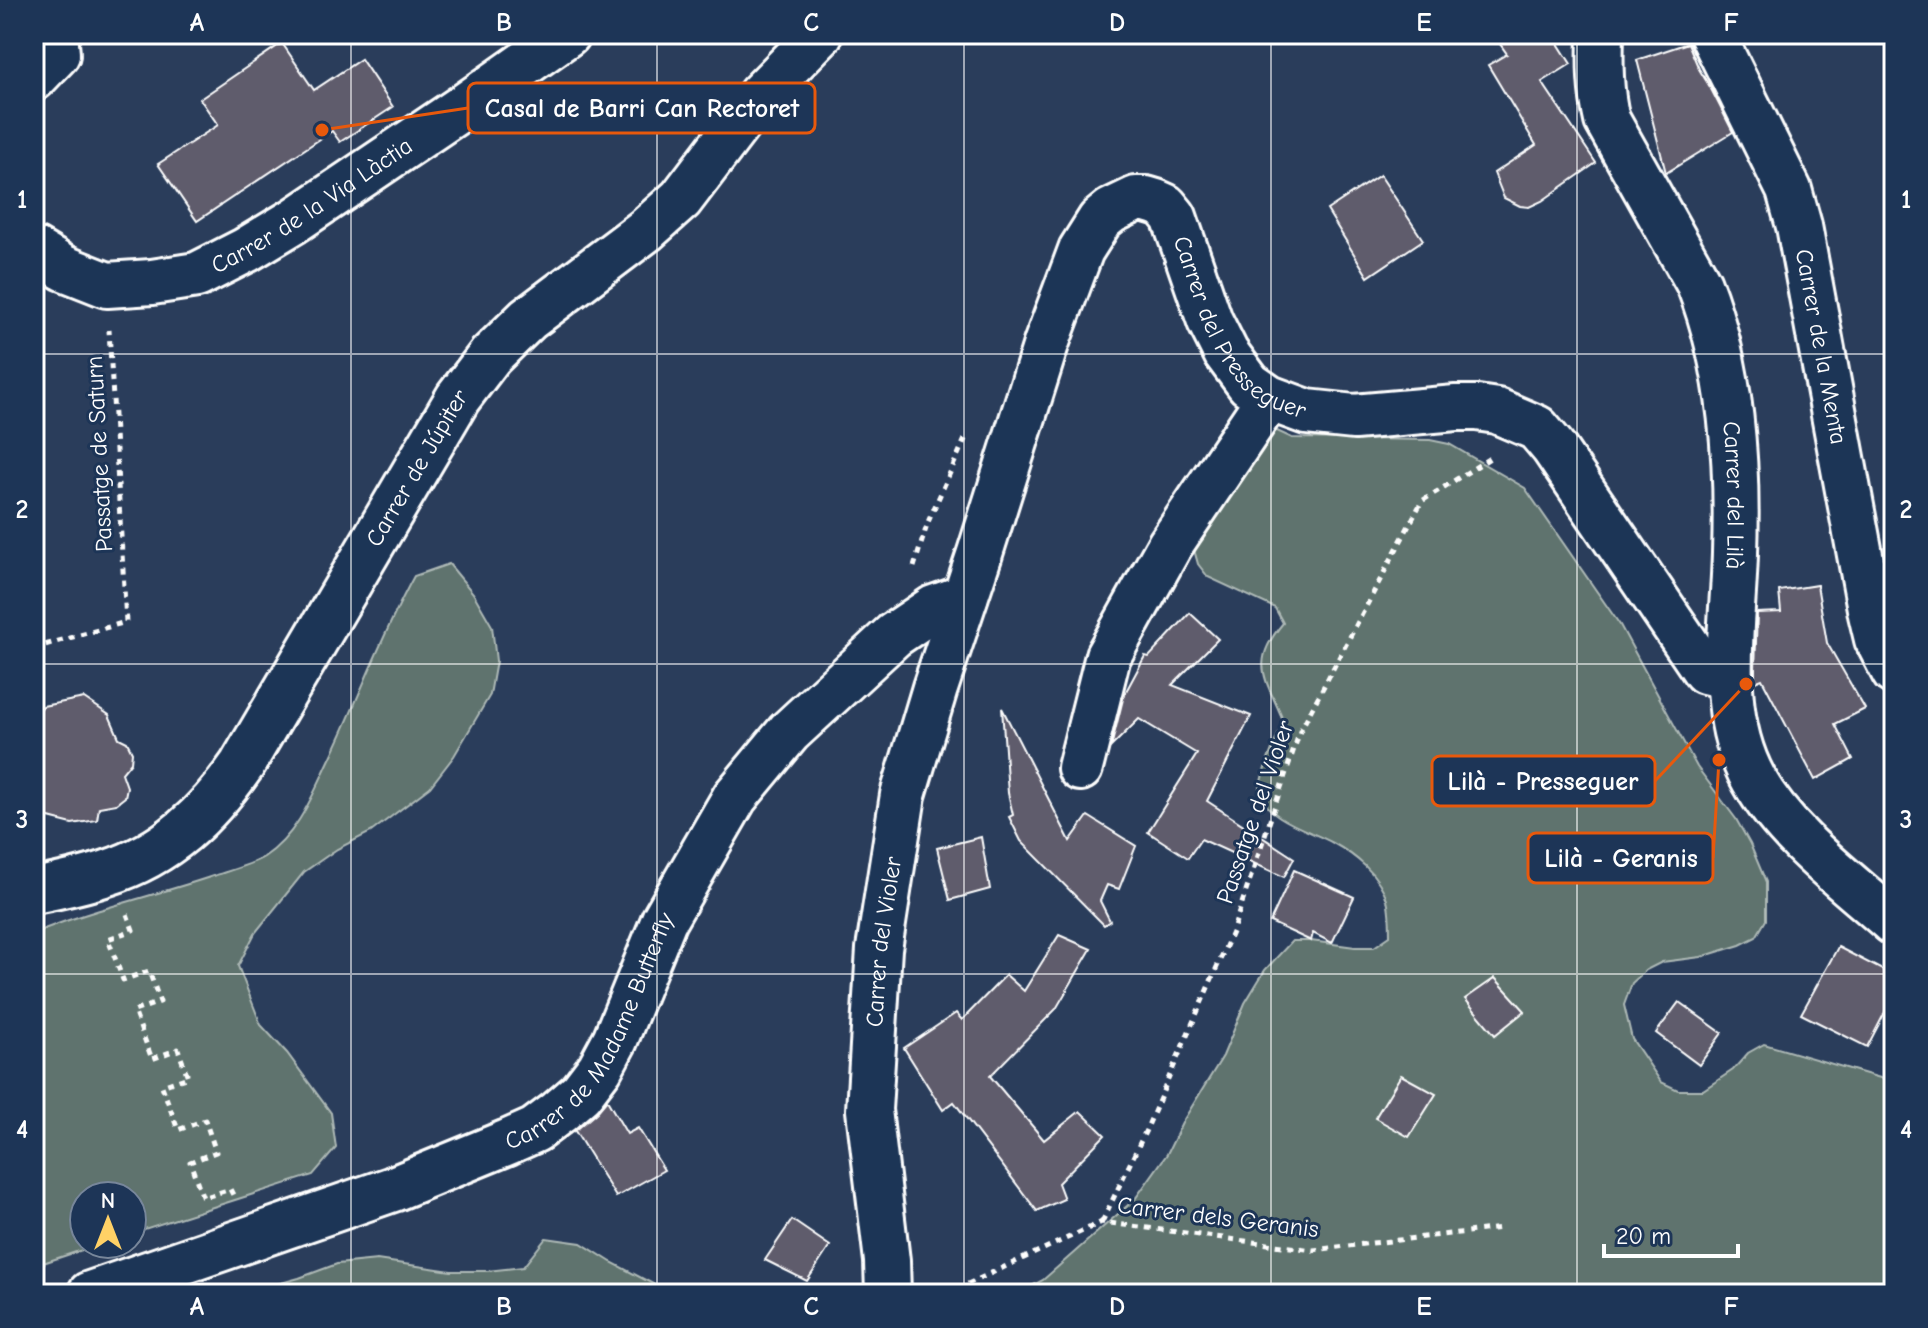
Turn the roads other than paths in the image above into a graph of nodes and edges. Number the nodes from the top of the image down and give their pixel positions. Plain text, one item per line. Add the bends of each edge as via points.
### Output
1 (567, 34) edge
2 (820, 34) edge
3 (1601, 34) edge
4 (1712, 34) edge
5 (34, 250) edge
6 (1269, 398) junction
7 (965, 597) junction
8 (1894, 672) edge
9 (1730, 677) junction
10 (1080, 768) dead end
11 (34, 891) edge
12 (1894, 923) edge
13 (90, 1294) edge
14 (888, 1294) edge

1 - 5 street, Carrer de la Via Làctia via 294,221 197,275 107,285
2 - 11 street, Carrer de Júpiter via 760,95 681,199 528,319 490,356 458,398 221,795 196,822 134,863
3 - 9 street, Carrer del Lilà via 1607,120 1699,284 1716,336 1736,467
4 - 8 street, Carrer de la Menta via 1789,190 1871,614
6 - 7 street, Carrer del Presseguer via 1249,384 1226,353 1174,217 1165,206 1136,199 1111,211 1092,231 1076,263
6 - 9 street, Carrer del Presseguer via 1307,412 1342,416 1477,408 1537,428 1705,671
6 - 10 street via 1170,545 1108,656
7 - 13 street, Carrer de Madame Butterfly via 934,608 894,635 789,732 735,797 664,920 600,1068 559,1112 535,1130 393,1189
7 - 14 street, Carrer del Violer via 903,795 879,949 869,1110
9 - 12 street, Carrer del Lilà via 1735,732 1769,802 1805,845

